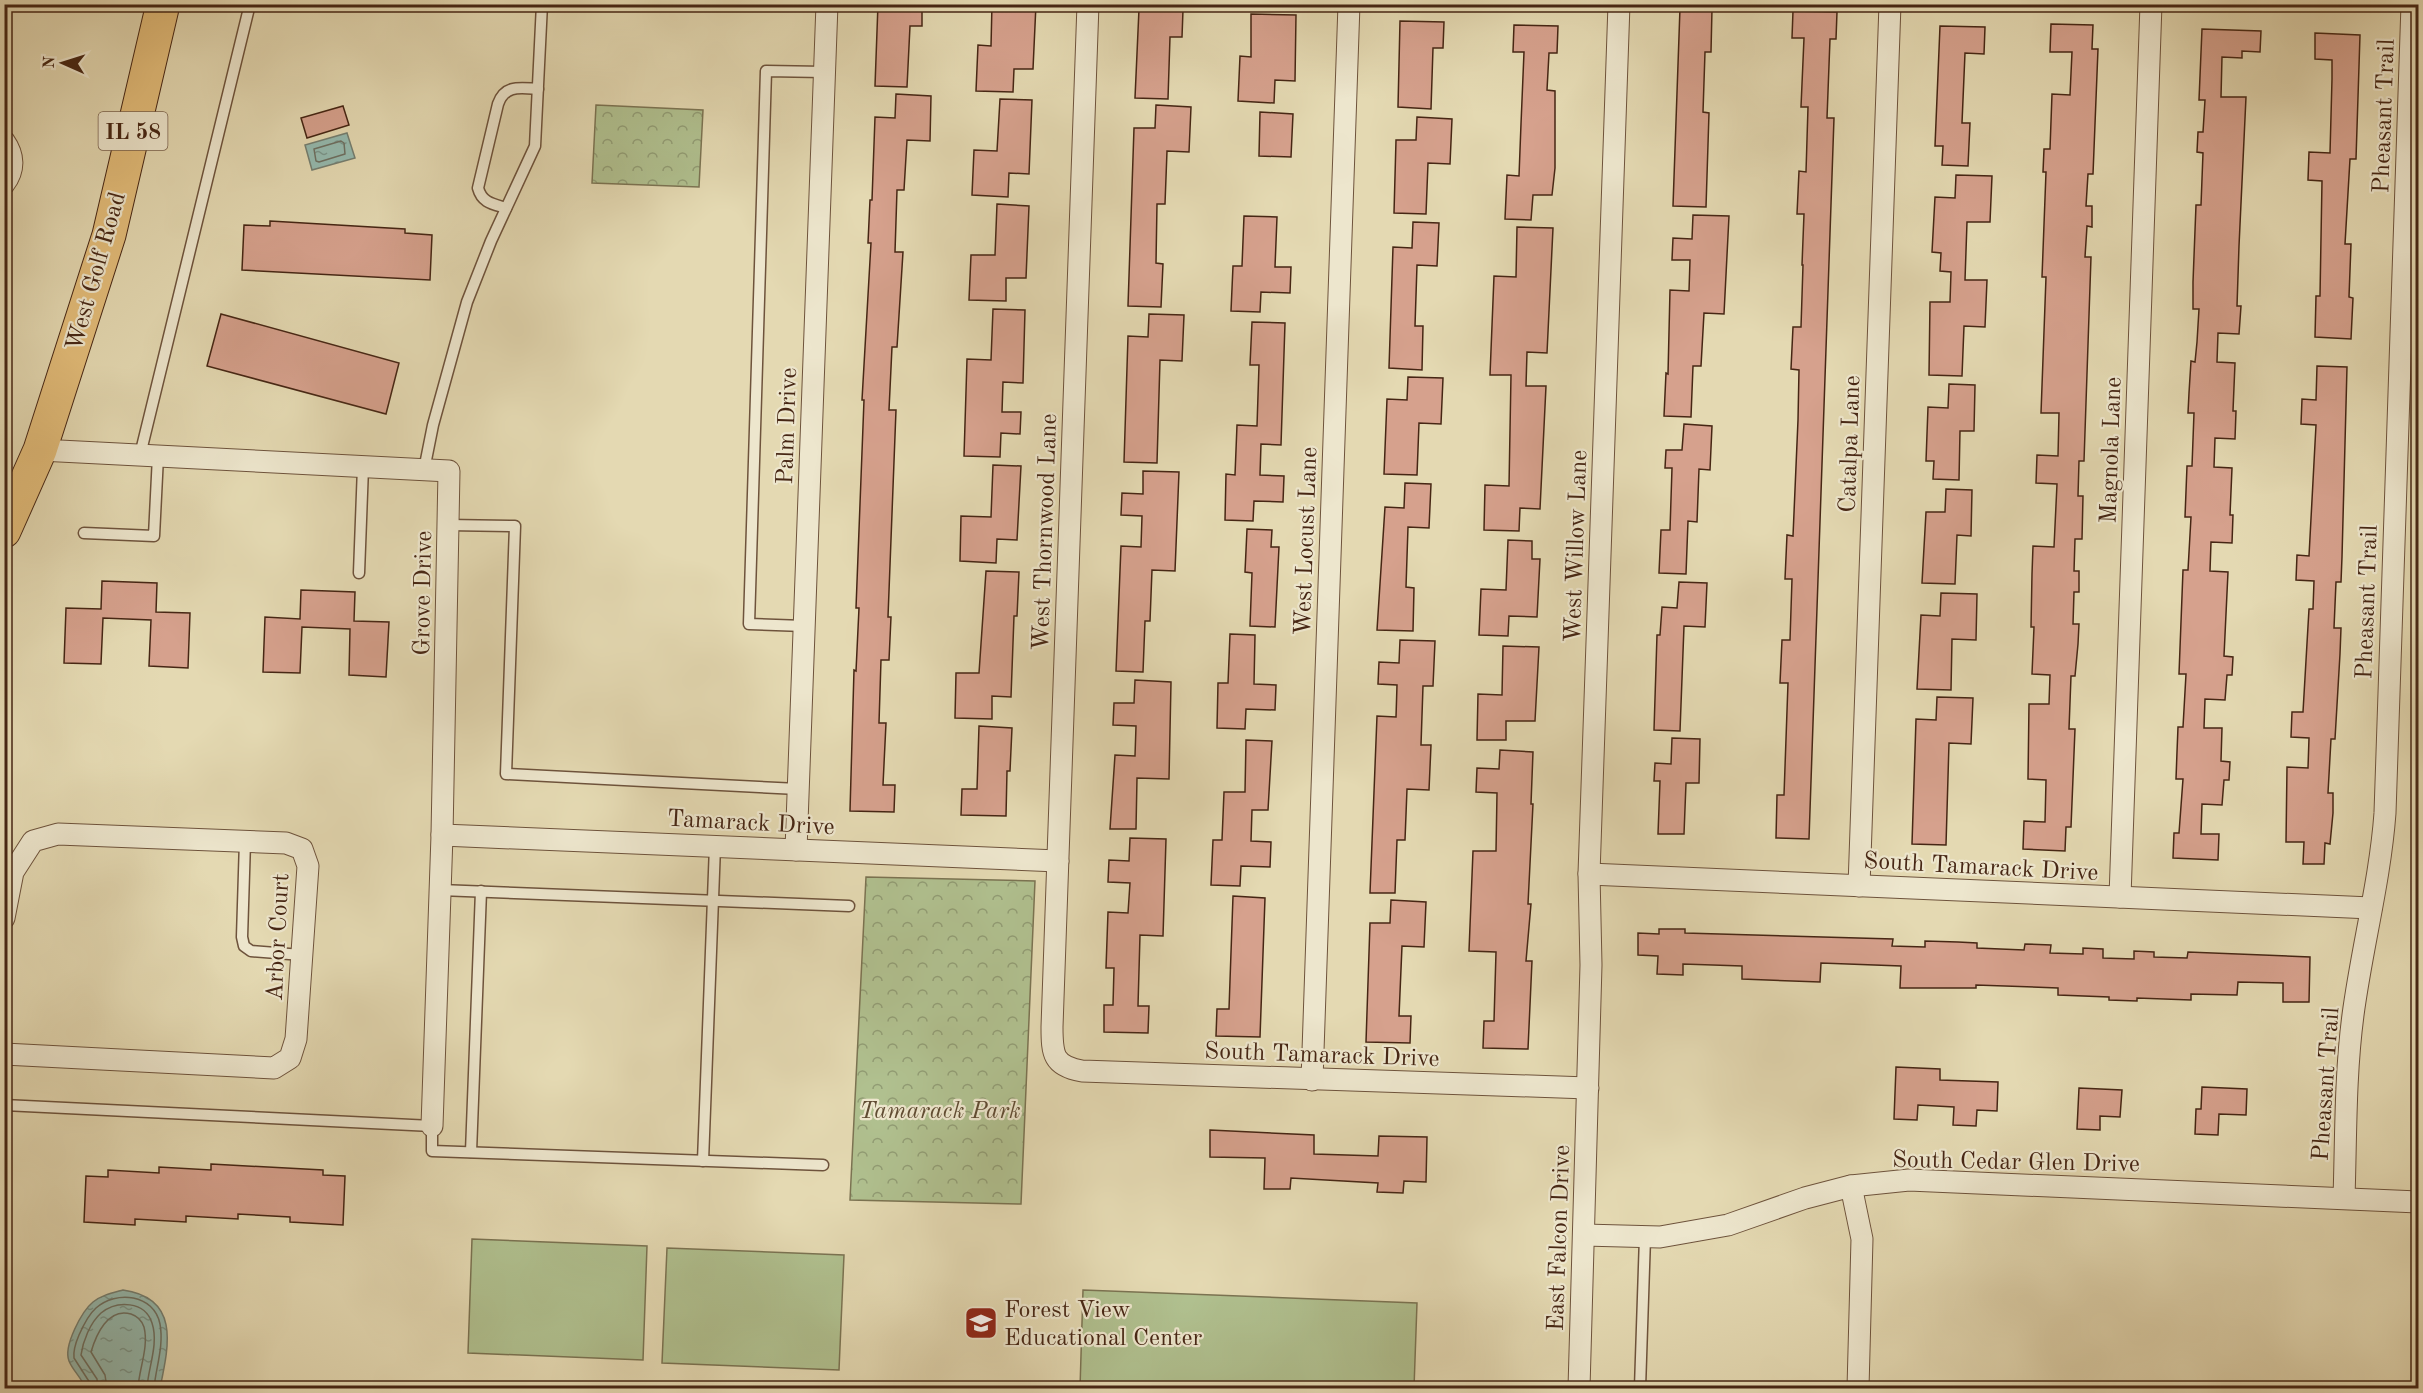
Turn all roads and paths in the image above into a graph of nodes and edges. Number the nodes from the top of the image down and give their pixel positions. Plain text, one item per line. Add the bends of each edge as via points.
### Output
1 (163, 4) edge
2 (250, 4) edge
3 (543, 4) edge
4 (827, 4) edge
5 (1088, 4) edge
6 (1349, 4) edge
7 (1619, 4) edge
8 (1890, 4) edge
9 (2151, 4) edge
10 (2412, 4) edge
11 (824, 72) junction
12 (538, 89) junction
13 (4, 141) edge
14 (4, 184) edge
15 (506, 208) junction
16 (40, 450) junction
17 (149, 455) junction
18 (363, 466) junction
19 (424, 470) junction
20 (448, 525) junction
21 (4, 531) edge
22 (84, 533) dead end
23 (359, 573) dead end
24 (804, 626) junction
25 (798, 789) junction
26 (442, 835) junction
27 (245, 842) junction
28 (715, 846) junction
29 (796, 849) junction
30 (1058, 861) junction
31 (1589, 874) junction
32 (1859, 886) junction
33 (440, 890) junction
34 (481, 891) junction
35 (2120, 897) junction
36 (713, 900) junction
37 (849, 906) dead end
38 (2371, 908) junction
39 (4, 918) edge
40 (302, 955) junction
41 (4, 1054) edge
42 (1057, 1061) joint
43 (1312, 1080) junction
44 (1588, 1088) junction
45 (4, 1105) edge
46 (432, 1126) junction
47 (471, 1152) junction
48 (703, 1161) junction
49 (822, 1165) dead end
50 (1851, 1186) junction
51 (2344, 1198) junction
52 (2418, 1202) edge
53 (1584, 1235) junction
54 (1645, 1237) junction
55 (1579, 1389) edge
56 (1640, 1389) edge
57 (1858, 1389) edge

1 - 16 main road, West Golf Road / IL 58 via 109,235
2 - 17 lane
3 - 12 lane
4 - 11 street, Palm Drive
5 - 30 street, West Thornwood Lane
6 - 43 street, West Locust Lane
7 - 31 street, West Willow Lane
8 - 32 street, Catalpa Lane
9 - 35 street, Magnola Lane
10 - 38 street, Pheasant Trail via 2385,813 2382,855
11 - 24 street, Palm Drive
11 - 24 lane via 766,71 748,624
12 - 15 lane via 535,146
12 - 15 lane via 513,88 501,96 498,104 478,188 485,201
13 - 14 street via 13,162
15 - 19 lane via 467,302
16 - 17 street, Grove Drive
16 - 21 main road, West Golf Road / IL 58
17 - 18 street, Grove Drive
17 - 22 lane via 154,536
18 - 19 street, Grove Drive
18 - 23 lane
19 - 20 street, Grove Drive via 449,471
20 - 25 lane via 516,526 506,774
20 - 26 street, Grove Drive
24 - 25 street, Palm Drive
25 - 29 street, Palm Drive
26 - 28 street, Tamarack Drive
26 - 33 street, Grove Drive
27 - 39 street, Arbor Court via 58,834 33,841 13,872
27 - 40 lane via 244,946 251,951
27 - 40 street, Arbor Court via 286,843 302,849 308,866
28 - 29 street, Tamarack Drive
28 - 36 lane
29 - 30 street, Tamarack Drive
30 - 42 street, West Thornwood Lane via 1052,1027
31 - 32 street, South Tamarack Drive
31 - 44 street, West Willow Lane
32 - 35 street, South Tamarack Drive
33 - 34 lane
33 - 46 street, Grove Drive
34 - 36 lane
34 - 47 lane
35 - 38 street, South Tamarack Drive
36 - 37 lane
36 - 48 lane
38 - 51 street, Pheasant Trail via 2348,1053
40 - 41 street, Arbor Court via 296,1039 290,1058 274,1068
42 - 43 street, South Tamarack Drive via 1082,1071
43 - 44 street, South Tamarack Drive
44 - 53 street, East Falcon Drive
45 - 46 lane
46 - 47 lane via 432,1151
47 - 48 lane
48 - 49 lane
50 - 51 street, South Cedar Glen Drive via 1909,1180
50 - 54 street, South Cedar Glen Drive via 1728,1225
50 - 57 street via 1862,1239
51 - 52 street, South Cedar Glen Drive
53 - 54 street, South Cedar Glen Drive
53 - 55 street, East Falcon Drive
54 - 56 lane

